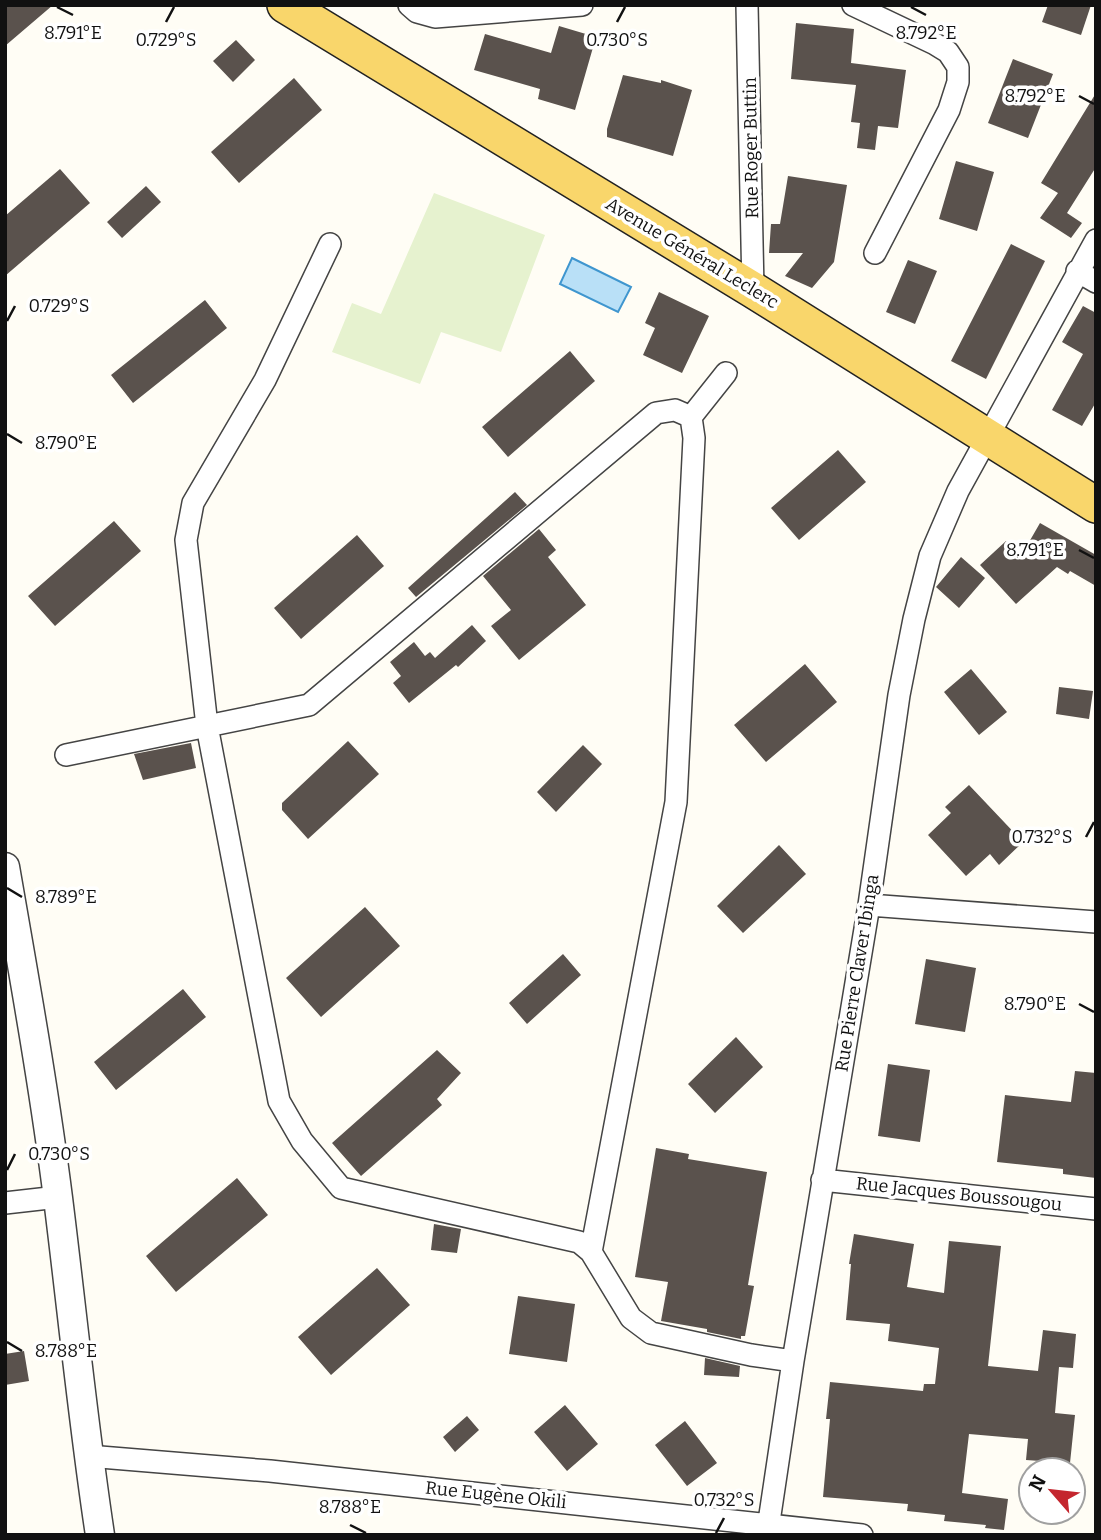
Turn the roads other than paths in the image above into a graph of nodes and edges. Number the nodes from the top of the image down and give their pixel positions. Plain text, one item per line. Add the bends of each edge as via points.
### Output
1 (285, 5) edge
2 (409, 5) edge
3 (582, 5) edge
4 (747, 5) edge
5 (853, 5) edge
6 (1096, 240) edge
7 (330, 244) dead end
8 (875, 253) dead end
9 (1086, 276) edge
10 (753, 290) junction
11 (726, 373) dead end
12 (691, 416) junction
13 (988, 436) junction
14 (1096, 505) edge
15 (207, 726) junction
16 (66, 755) dead end
17 (5, 867) edge
18 (869, 905) junction
19 (1096, 922) edge
20 (822, 1180) junction
21 (58, 1197) junction
22 (5, 1203) edge
23 (1096, 1209) edge
24 (591, 1252) junction
25 (793, 1361) junction
26 (88, 1456) junction
27 (768, 1529) edge
28 (100, 1535) edge
29 (862, 1535) edge

1 - 10 main road, Avenue Général Leclerc
2 - 3 street via 435,17
4 - 10 street, Rue Roger Buttin
5 - 8 street via 935,44 948,52 958,67 949,110
6 - 9 street, Rue Pierre Claver Ibinga
7 - 15 street via 265,380 193,503 186,540
9 - 13 street, Rue Pierre Claver Ibinga
10 - 13 main road, Avenue Général Leclerc
11 - 12 street
12 - 15 street via 675,410 656,413 309,705
12 - 24 street via 676,802
13 - 14 main road, Avenue Général Leclerc
13 - 18 street, Rue Pierre Claver Ibinga via 930,556 914,619
15 - 16 street
15 - 24 street via 279,1101 302,1141 341,1188 579,1242
17 - 21 street
18 - 19 street
18 - 20 street, Rue Pierre Claver Ibinga
20 - 23 street, Rue Jacques Boussougou
20 - 25 street, Rue Pierre Claver Ibinga
21 - 22 street
21 - 26 street
24 - 25 street via 631,1318 651,1333
25 - 27 street, Rue Pierre Claver Ibinga
26 - 27 street, Rue Eugène Okili via 270,1471
26 - 28 street
27 - 29 street, Rue Eugène Okili

